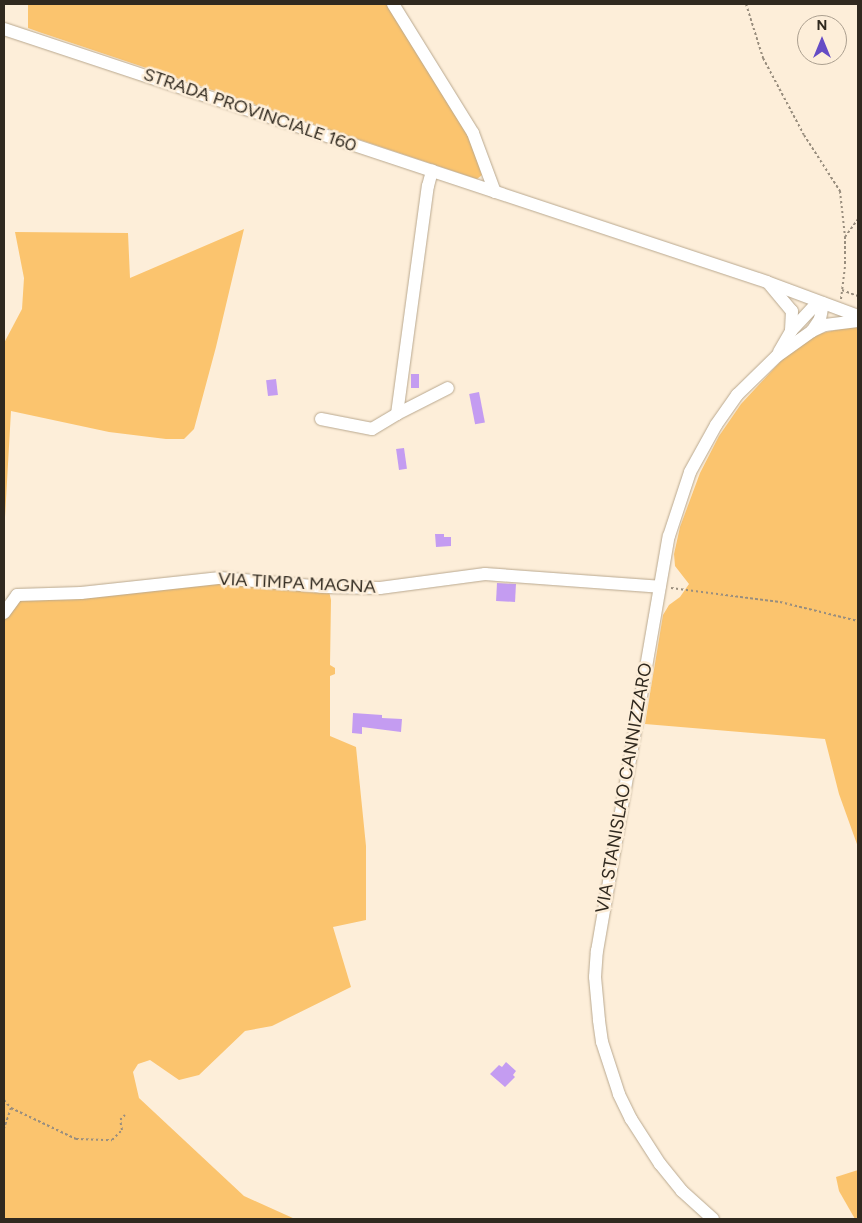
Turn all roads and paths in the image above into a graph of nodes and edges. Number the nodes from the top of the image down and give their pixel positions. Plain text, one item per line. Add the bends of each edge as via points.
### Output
1 (393, 4) edge
2 (746, 4) edge
3 (4, 29) edge
4 (432, 171) junction
5 (495, 192) junction
6 (858, 219) edge
7 (845, 237) junction
8 (767, 282) junction
9 (842, 290) junction
10 (858, 296) edge
11 (823, 303) junction
12 (839, 308) junction
13 (858, 316) edge
14 (858, 321) edge
15 (791, 331) junction
16 (812, 331) junction
17 (777, 356) junction
18 (448, 388) dead end
19 (397, 414) junction
20 (321, 419) dead end
21 (660, 587) junction
22 (4, 613) edge
23 (858, 621) edge
24 (4, 1100) edge
25 (10, 1108) junction
26 (125, 1115) dead end
27 (4, 1128) edge
28 (713, 1219) edge

1 - 5 street via 473,133
2 - 7 path via 763,58 804,135 840,190
3 - 4 street, STRADA PROVINCIALE 160
4 - 5 street, STRADA PROVINCIALE 160
4 - 19 street
5 - 8 street, STRADA PROVINCIALE 160
6 - 7 path
7 - 9 path
8 - 11 street, STRADA PROVINCIALE 160
8 - 15 street via 792,311
9 - 10 path
9 - 12 path
11 - 12 street, STRADA PROVINCIALE 160
11 - 15 street via 816,305
11 - 16 street via 820,319
12 - 13 street, STRADA PROVINCIALE 160
14 - 16 street via 825,325
15 - 17 street
16 - 17 street
17 - 21 street, VIA STANISLAO CANNIZZARO via 737,395 690,472 669,536
18 - 19 street
19 - 20 street via 372,429
21 - 22 street, VIA TIMPA MAGNA via 486,574 380,588 220,578 81,594 17,595
21 - 23 path via 780,602
21 - 28 street, VIA STANISLAO CANNIZZARO via 601,917 595,977 602,1042 631,1119 682,1191
24 - 25 path
25 - 26 path via 76,1139 112,1140 122,1130 120,1120
25 - 27 path

